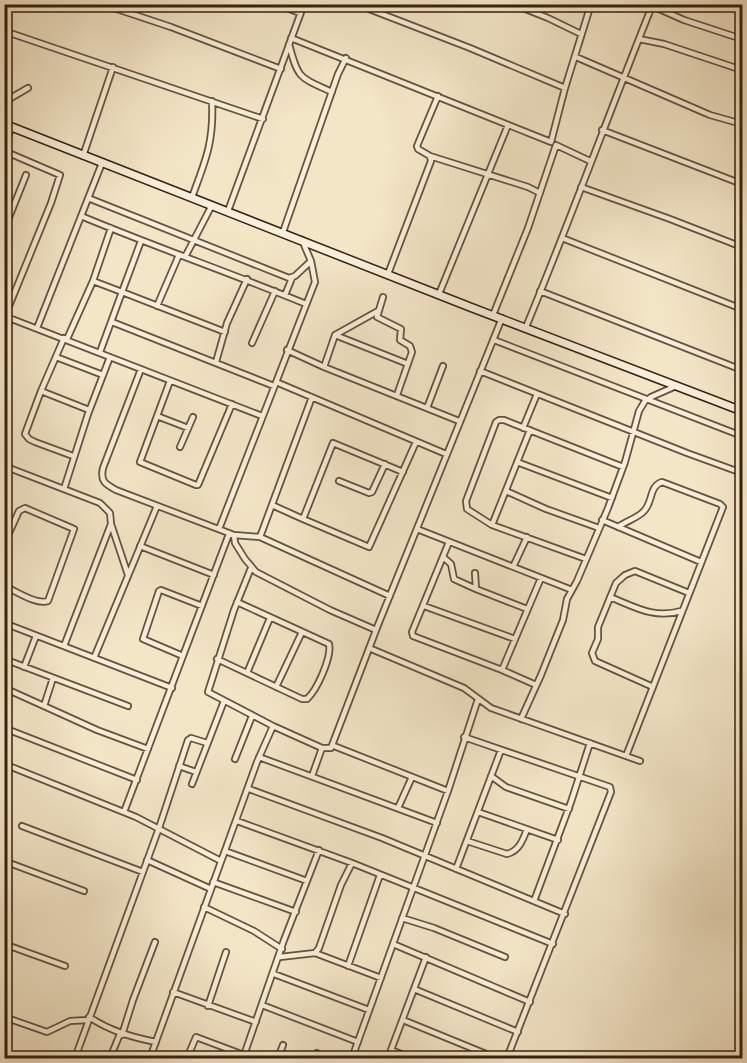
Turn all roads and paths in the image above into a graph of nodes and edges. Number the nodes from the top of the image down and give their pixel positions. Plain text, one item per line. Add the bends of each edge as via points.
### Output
1 (102, 4) edge
2 (276, 4) edge
3 (304, 4) edge
4 (356, 4) edge
5 (513, 4) edge
6 (591, 4) edge
7 (650, 5) edge
8 (300, 13) junction
9 (4, 31) edge
10 (581, 34) junction
11 (639, 39) junction
12 (742, 39) edge
13 (290, 41) junction
14 (576, 57) junction
15 (346, 58) junction
16 (113, 67) junction
17 (281, 69) junction
18 (742, 70) edge
19 (624, 77) junction
20 (28, 88) dead end
21 (565, 88) junction
22 (332, 92) junction
23 (438, 96) junction
24 (212, 101) junction
25 (4, 102) edge
26 (263, 119) junction
27 (4, 124) edge
28 (742, 124) edge
29 (508, 125) junction
30 (12, 127) junction
31 (602, 130) junction
32 (554, 143) junction
33 (4, 146) edge
34 (4, 151) edge
35 (84, 156) junction
36 (430, 156) junction
37 (590, 161) junction
38 (102, 163) junction
39 (26, 175) dead end
40 (488, 175) junction
41 (742, 184) edge
42 (581, 187) junction
43 (540, 193) junction
44 (192, 197) junction
45 (88, 198) junction
46 (212, 205) junction
47 (228, 211) junction
48 (81, 216) junction
49 (6, 219) edge
50 (111, 228) junction
51 (4, 232) edge
52 (283, 232) junction
53 (562, 238) junction
54 (302, 240) junction
55 (141, 241) junction
56 (194, 241) junction
57 (742, 247) edge
58 (179, 255) junction
59 (185, 257) junction
60 (311, 261) junction
61 (388, 273) junction
62 (292, 278) junction
63 (246, 279) junction
64 (93, 281) junction
65 (275, 291) junction
66 (540, 291) junction
67 (122, 292) junction
68 (439, 294) junction
69 (285, 295) junction
70 (383, 297) dead end
71 (306, 304) junction
72 (157, 306) junction
73 (742, 309) edge
74 (378, 311) junction
75 (493, 315) junction
76 (5, 316) edge
77 (502, 318) junction
78 (112, 322) junction
79 (526, 327) junction
80 (37, 328) junction
81 (225, 332) junction
82 (335, 335) junction
83 (66, 339) junction
84 (494, 340) junction
85 (252, 343) dead end
86 (287, 350) junction
87 (100, 352) junction
88 (56, 357) junction
89 (110, 357) junction
90 (216, 362) junction
91 (408, 364) junction
92 (443, 366) dead end
93 (324, 367) junction
94 (141, 369) junction
95 (742, 370) edge
96 (480, 371) junction
97 (103, 375) junction
98 (170, 381) junction
99 (275, 384) junction
100 (676, 386) junction
101 (41, 391) junction
102 (537, 394) junction
103 (397, 395) junction
104 (312, 397) junction
105 (647, 399) junction
106 (232, 404) junction
107 (427, 408) junction
108 (89, 410) junction
109 (742, 411) edge
110 (157, 416) junction
111 (262, 416) junction
112 (193, 417) dead end
113 (459, 421) junction
114 (188, 428) junction
115 (523, 428) junction
116 (530, 430) junction
117 (634, 431) junction
118 (742, 436) edge
119 (416, 442) junction
120 (180, 447) dead end
121 (446, 454) junction
122 (73, 456) junction
123 (517, 462) junction
124 (385, 464) junction
125 (4, 466) edge
126 (623, 467) junction
127 (403, 472) junction
128 (742, 473) edge
129 (339, 481) dead end
130 (64, 489) junction
131 (506, 491) junction
132 (612, 498) junction
133 (272, 505) junction
134 (157, 506) junction
135 (303, 519) junction
136 (602, 520) junction
137 (111, 524) junction
138 (492, 525) junction
139 (618, 527) junction
140 (599, 528) junction
141 (417, 529) junction
142 (219, 530) junction
143 (231, 535) junction
144 (260, 537) junction
145 (527, 537) junction
146 (449, 542) junction
147 (4, 544) edge
148 (140, 546) junction
149 (443, 557) junction
150 (586, 559) junction
151 (701, 561) junction
152 (513, 567) junction
153 (250, 568) junction
154 (476, 573) dead end
155 (128, 575) junction
156 (214, 575) junction
157 (541, 578) junction
158 (4, 586) edge
159 (476, 589) junction
160 (572, 590) junction
161 (689, 593) junction
162 (390, 596) junction
163 (610, 597) junction
164 (237, 602) junction
165 (202, 606) junction
166 (424, 606) junction
167 (527, 609) junction
168 (682, 610) junction
169 (270, 618) junction
170 (4, 623) edge
171 (376, 630) junction
172 (302, 632) junction
173 (36, 636) junction
174 (515, 639) junction
175 (64, 646) junction
176 (369, 648) junction
177 (183, 656) junction
178 (94, 658) junction
179 (4, 659) edge
180 (217, 659) junction
181 (24, 666) junction
182 (502, 670) junction
183 (248, 674) junction
184 (52, 678) junction
185 (536, 685) junction
186 (276, 687) junction
187 (653, 687) junction
188 (4, 688) edge
189 (172, 688) junction
190 (478, 699) junction
191 (224, 701) junction
192 (44, 706) junction
193 (128, 706) dead end
194 (252, 716) junction
195 (521, 719) junction
196 (273, 726) junction
197 (5, 730) edge
198 (464, 737) junction
199 (590, 742) junction
200 (207, 743) junction
201 (334, 746) junction
202 (148, 748) junction
203 (322, 748) junction
204 (501, 750) junction
205 (626, 756) junction
206 (259, 757) junction
207 (235, 759) dead end
208 (640, 761) dead end
209 (4, 764) edge
210 (179, 766) junction
211 (196, 772) junction
212 (312, 776) junction
213 (491, 776) junction
214 (412, 777) junction
215 (579, 777) junction
216 (136, 780) junction
217 (192, 784) dead end
218 (249, 789) junction
219 (448, 791) junction
220 (398, 808) junction
221 (569, 809) junction
222 (124, 812) junction
223 (478, 812) junction
224 (237, 821) junction
225 (437, 823) junction
226 (22, 826) dead end
227 (159, 828) junction
228 (527, 829) junction
229 (558, 840) junction
230 (467, 841) junction
231 (319, 850) junction
232 (225, 851) junction
233 (424, 855) junction
234 (147, 860) junction
235 (4, 861) edge
236 (221, 861) junction
237 (351, 863) junction
238 (456, 869) junction
239 (143, 872) junction
240 (380, 875) junction
241 (308, 881) junction
242 (213, 882) junction
243 (412, 887) junction
244 (211, 889) junction
245 (84, 891) dead end
246 (534, 900) junction
247 (204, 907) junction
248 (296, 912) junction
249 (565, 914) junction
250 (402, 918) junction
251 (155, 942) dead end
252 (4, 944) edge
253 (393, 944) junction
254 (553, 944) junction
255 (282, 949) junction
256 (226, 952) dead end
257 (315, 953) junction
258 (280, 957) junction
259 (426, 957) junction
260 (505, 957) dead end
261 (65, 966) dead end
262 (348, 966) junction
263 (274, 974) junction
264 (381, 978) junction
265 (414, 988) junction
266 (173, 992) junction
267 (530, 1002) junction
268 (262, 1005) junction
269 (208, 1006) junction
270 (369, 1010) junction
271 (4, 1017) edge
272 (89, 1018) junction
273 (403, 1020) junction
274 (256, 1022) junction
275 (518, 1032) junction
276 (121, 1034) junction
277 (156, 1042) junction
278 (358, 1042) junction
279 (283, 1045) dead end
280 (391, 1050) junction
281 (244, 1057) edge
282 (75, 1059) edge
283 (110, 1059) edge
284 (150, 1059) edge
285 (187, 1059) edge
286 (278, 1059) edge
287 (352, 1059) edge
288 (388, 1059) edge
289 (411, 1059) edge
290 (496, 1059) edge
291 (507, 1059) edge

1 - 17 street
2 - 8 street
3 - 8 street
4 - 21 street
5 - 10 street
6 - 10 street
7 - 11 street
7 - 12 street
8 - 13 street
9 - 16 street
10 - 14 street
11 - 18 street
11 - 19 street
13 - 15 street
13 - 17 street
13 - 22 street via 296,70 303,79
14 - 19 street
14 - 21 street
15 - 22 street
15 - 23 street
16 - 24 street
16 - 35 street
17 - 26 street
19 - 28 street via 710,115
19 - 31 street
20 - 25 street
21 - 32 street
22 - 52 street
23 - 29 street
23 - 36 street via 417,146
24 - 26 street
24 - 44 street via 210,146
26 - 47 street
27 - 30 street
29 - 32 street
29 - 40 street
30 - 33 street
30 - 35 street
31 - 37 street
31 - 41 street
32 - 37 street
32 - 43 street
34 - 76 street via 60,176
35 - 38 street
36 - 40 street
36 - 61 street
37 - 42 street
38 - 44 street
38 - 45 street
39 - 49 street
40 - 43 street
40 - 68 street
42 - 53 street
42 - 57 street
43 - 75 street
44 - 46 street
45 - 48 street
45 - 56 street
46 - 47 street
46 - 56 street
47 - 52 street
48 - 50 street
48 - 80 street
49 - 51 street
50 - 55 street
50 - 64 street
52 - 54 street
53 - 66 street
53 - 73 street
54 - 60 street
54 - 61 street
55 - 58 street
55 - 67 street
56 - 59 street
56 - 62 street
58 - 59 street
58 - 72 street
59 - 63 street
60 - 62 street
60 - 71 street via 315,282
61 - 68 street
62 - 69 street
63 - 65 street
63 - 81 street
64 - 67 street
64 - 83 street
65 - 69 street
65 - 85 street
66 - 79 street
66 - 95 street
67 - 72 street
67 - 78 street
68 - 75 street
69 - 71 street
70 - 74 street
71 - 86 street
72 - 81 street
74 - 82 street
74 - 91 street via 377,318 402,331 400,340 411,346
75 - 77 street
76 - 80 street
77 - 79 street
77 - 84 street
78 - 87 street
78 - 90 street
79 - 100 street
80 - 83 street
81 - 90 street
82 - 91 street
82 - 93 street
83 - 87 street
83 - 88 street
84 - 96 street
84 - 105 street
86 - 93 street
86 - 99 street
87 - 89 street
88 - 97 street
88 - 101 street
89 - 94 street
89 - 97 street
90 - 99 street
91 - 103 street
92 - 107 street
93 - 103 street
94 - 98 street
94 - 134 street via 101,477 116,490
96 - 102 street
96 - 113 street
97 - 108 street
98 - 106 street
98 - 110 street
99 - 104 street
99 - 111 street
100 - 105 street
100 - 109 street
101 - 108 street
101 - 122 street via 26,437
102 - 115 street
102 - 117 street
103 - 107 street
104 - 119 street
104 - 133 street
105 - 117 street
105 - 118 street
106 - 110 street via 197,486 140,462
106 - 111 street
107 - 113 street
108 - 122 street
110 - 114 street
111 - 142 street
112 - 114 street
113 - 121 street
114 - 120 street
115 - 116 street
115 - 138 street via 504,420 496,422 466,501 467,509
116 - 123 street
116 - 126 street
117 - 126 street
117 - 128 street
119 - 121 street
119 - 127 street
121 - 141 street
122 - 130 street
123 - 131 street
123 - 132 street
124 - 127 street
124 - 129 street via 372,492
124 - 135 street via 333,443
125 - 130 street
126 - 132 street
127 - 135 street via 369,547
130 - 137 street via 106,507
131 - 138 street
131 - 140 street
132 - 136 street
133 - 135 street
133 - 144 street
134 - 142 street
134 - 148 street
136 - 139 street
136 - 140 street
137 - 155 street
137 - 175 street
138 - 145 street
139 - 151 street
139 - 151 street via 646,510 658,483 701,496 723,507
140 - 150 street
141 - 146 street
141 - 162 street
142 - 143 street
143 - 144 street
143 - 153 street
143 - 156 street
144 - 162 street
145 - 150 street
145 - 152 street
146 - 149 street
146 - 152 street
147 - 158 street via 19,512 25,508 74,529 48,601 37,601
148 - 155 street
148 - 156 street
149 - 159 street via 451,564 454,579
149 - 166 street
150 - 160 street
151 - 161 street
152 - 157 street
153 - 164 street
153 - 171 street
154 - 159 street
155 - 178 street
156 - 165 street
157 - 160 street
157 - 167 street
159 - 167 street
160 - 185 street
161 - 163 street via 635,571 620,578
161 - 168 street
162 - 171 street
163 - 168 street via 654,614
163 - 187 street via 598,627 592,653 595,661
164 - 169 street
164 - 180 street
165 - 177 street
165 - 177 street via 159,591 143,639
166 - 174 street
166 - 182 street via 412,632 415,639
167 - 174 street
168 - 187 street
169 - 172 street
169 - 183 street
170 - 173 street
171 - 176 street
172 - 186 street
172 - 186 street via 330,647 315,690 302,699
173 - 175 street
173 - 181 street
174 - 182 street
175 - 178 street
176 - 190 street via 464,688
176 - 201 street
177 - 189 street
178 - 189 street
179 - 181 street
180 - 183 street
180 - 191 street via 208,692
181 - 184 street
182 - 185 street
183 - 186 street
184 - 192 street
184 - 193 street
185 - 195 street
187 - 205 street
188 - 192 street
189 - 202 street
190 - 195 street
190 - 198 street
191 - 194 street
191 - 200 street
192 - 202 street
194 - 196 street
194 - 207 street
195 - 199 street
196 - 203 street
196 - 206 street
197 - 216 street
198 - 204 street
198 - 219 street
199 - 205 street
199 - 215 street
200 - 210 street via 190,738
200 - 211 street
201 - 203 street
201 - 214 street
202 - 216 street
203 - 212 street
204 - 213 street
204 - 215 street
205 - 208 street
206 - 212 street
206 - 218 street
209 - 222 street
210 - 211 street
210 - 227 street
211 - 217 street
212 - 220 street
213 - 221 street via 506,787
213 - 223 street
214 - 219 street
214 - 220 street
215 - 221 street
215 - 249 street via 610,787 611,792
216 - 222 street
218 - 224 street
218 - 233 street
219 - 225 street
220 - 225 street
221 - 229 street
222 - 227 street
223 - 228 street
223 - 230 street
224 - 231 street
224 - 232 street
225 - 233 street
226 - 239 street
227 - 234 street
227 - 236 street
228 - 229 street
228 - 230 street via 521,843 507,854
229 - 246 street
230 - 238 street
231 - 237 street
231 - 241 street
232 - 236 street
232 - 241 street
233 - 238 street
233 - 243 street
234 - 239 street
234 - 244 street
235 - 245 street
236 - 242 street
237 - 240 street
237 - 257 street
238 - 246 street
239 - 272 street
240 - 243 street
240 - 262 street
241 - 248 street
242 - 244 street
242 - 248 street
243 - 250 street
243 - 254 street
244 - 247 street
246 - 249 street
247 - 255 street
247 - 266 street
248 - 255 street
249 - 254 street
250 - 253 street
250 - 260 street
251 - 276 street
252 - 261 street
253 - 259 street
253 - 264 street
254 - 267 street
255 - 258 street
256 - 269 street
257 - 258 street
257 - 262 street
258 - 263 street
259 - 265 street
259 - 267 street
262 - 264 street
263 - 268 street
263 - 270 street
264 - 270 street
265 - 273 street
265 - 275 street
266 - 269 street
266 - 277 street
267 - 275 street
268 - 274 street
268 - 278 street
269 - 274 street
270 - 278 street
271 - 272 street via 47,1032 70,1021
272 - 276 street
272 - 282 street
273 - 280 street
273 - 290 street
274 - 281 street
275 - 291 street
276 - 277 street
276 - 283 street
277 - 284 street
278 - 287 street
279 - 286 street
280 - 288 street
280 - 289 street
281 - 285 street via 196,1038

